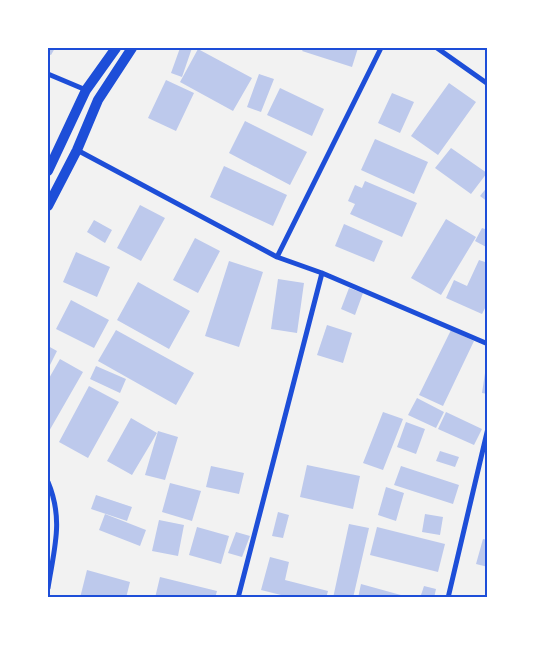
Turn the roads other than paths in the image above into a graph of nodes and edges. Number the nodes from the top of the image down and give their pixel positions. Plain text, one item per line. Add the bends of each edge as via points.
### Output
1 (116, 48) edge
2 (132, 48) edge
3 (381, 48) edge
4 (437, 48) edge
5 (48, 74) edge
6 (488, 84) edge
7 (86, 90) junction
8 (77, 150) junction
9 (48, 171) edge
10 (48, 206) edge
11 (277, 256) junction
12 (322, 273) junction
13 (488, 344) edge
14 (488, 428) edge
15 (48, 482) edge
16 (48, 588) edge
17 (238, 598) edge
18 (448, 598) edge

1 - 7 main road
2 - 8 main road via 98,100
3 - 11 street
4 - 6 street
5 - 7 street
7 - 9 main road
8 - 10 main road
8 - 11 street
11 - 12 street
12 - 13 street
12 - 17 street
14 - 18 street
15 - 16 street via 56,500 58,527

